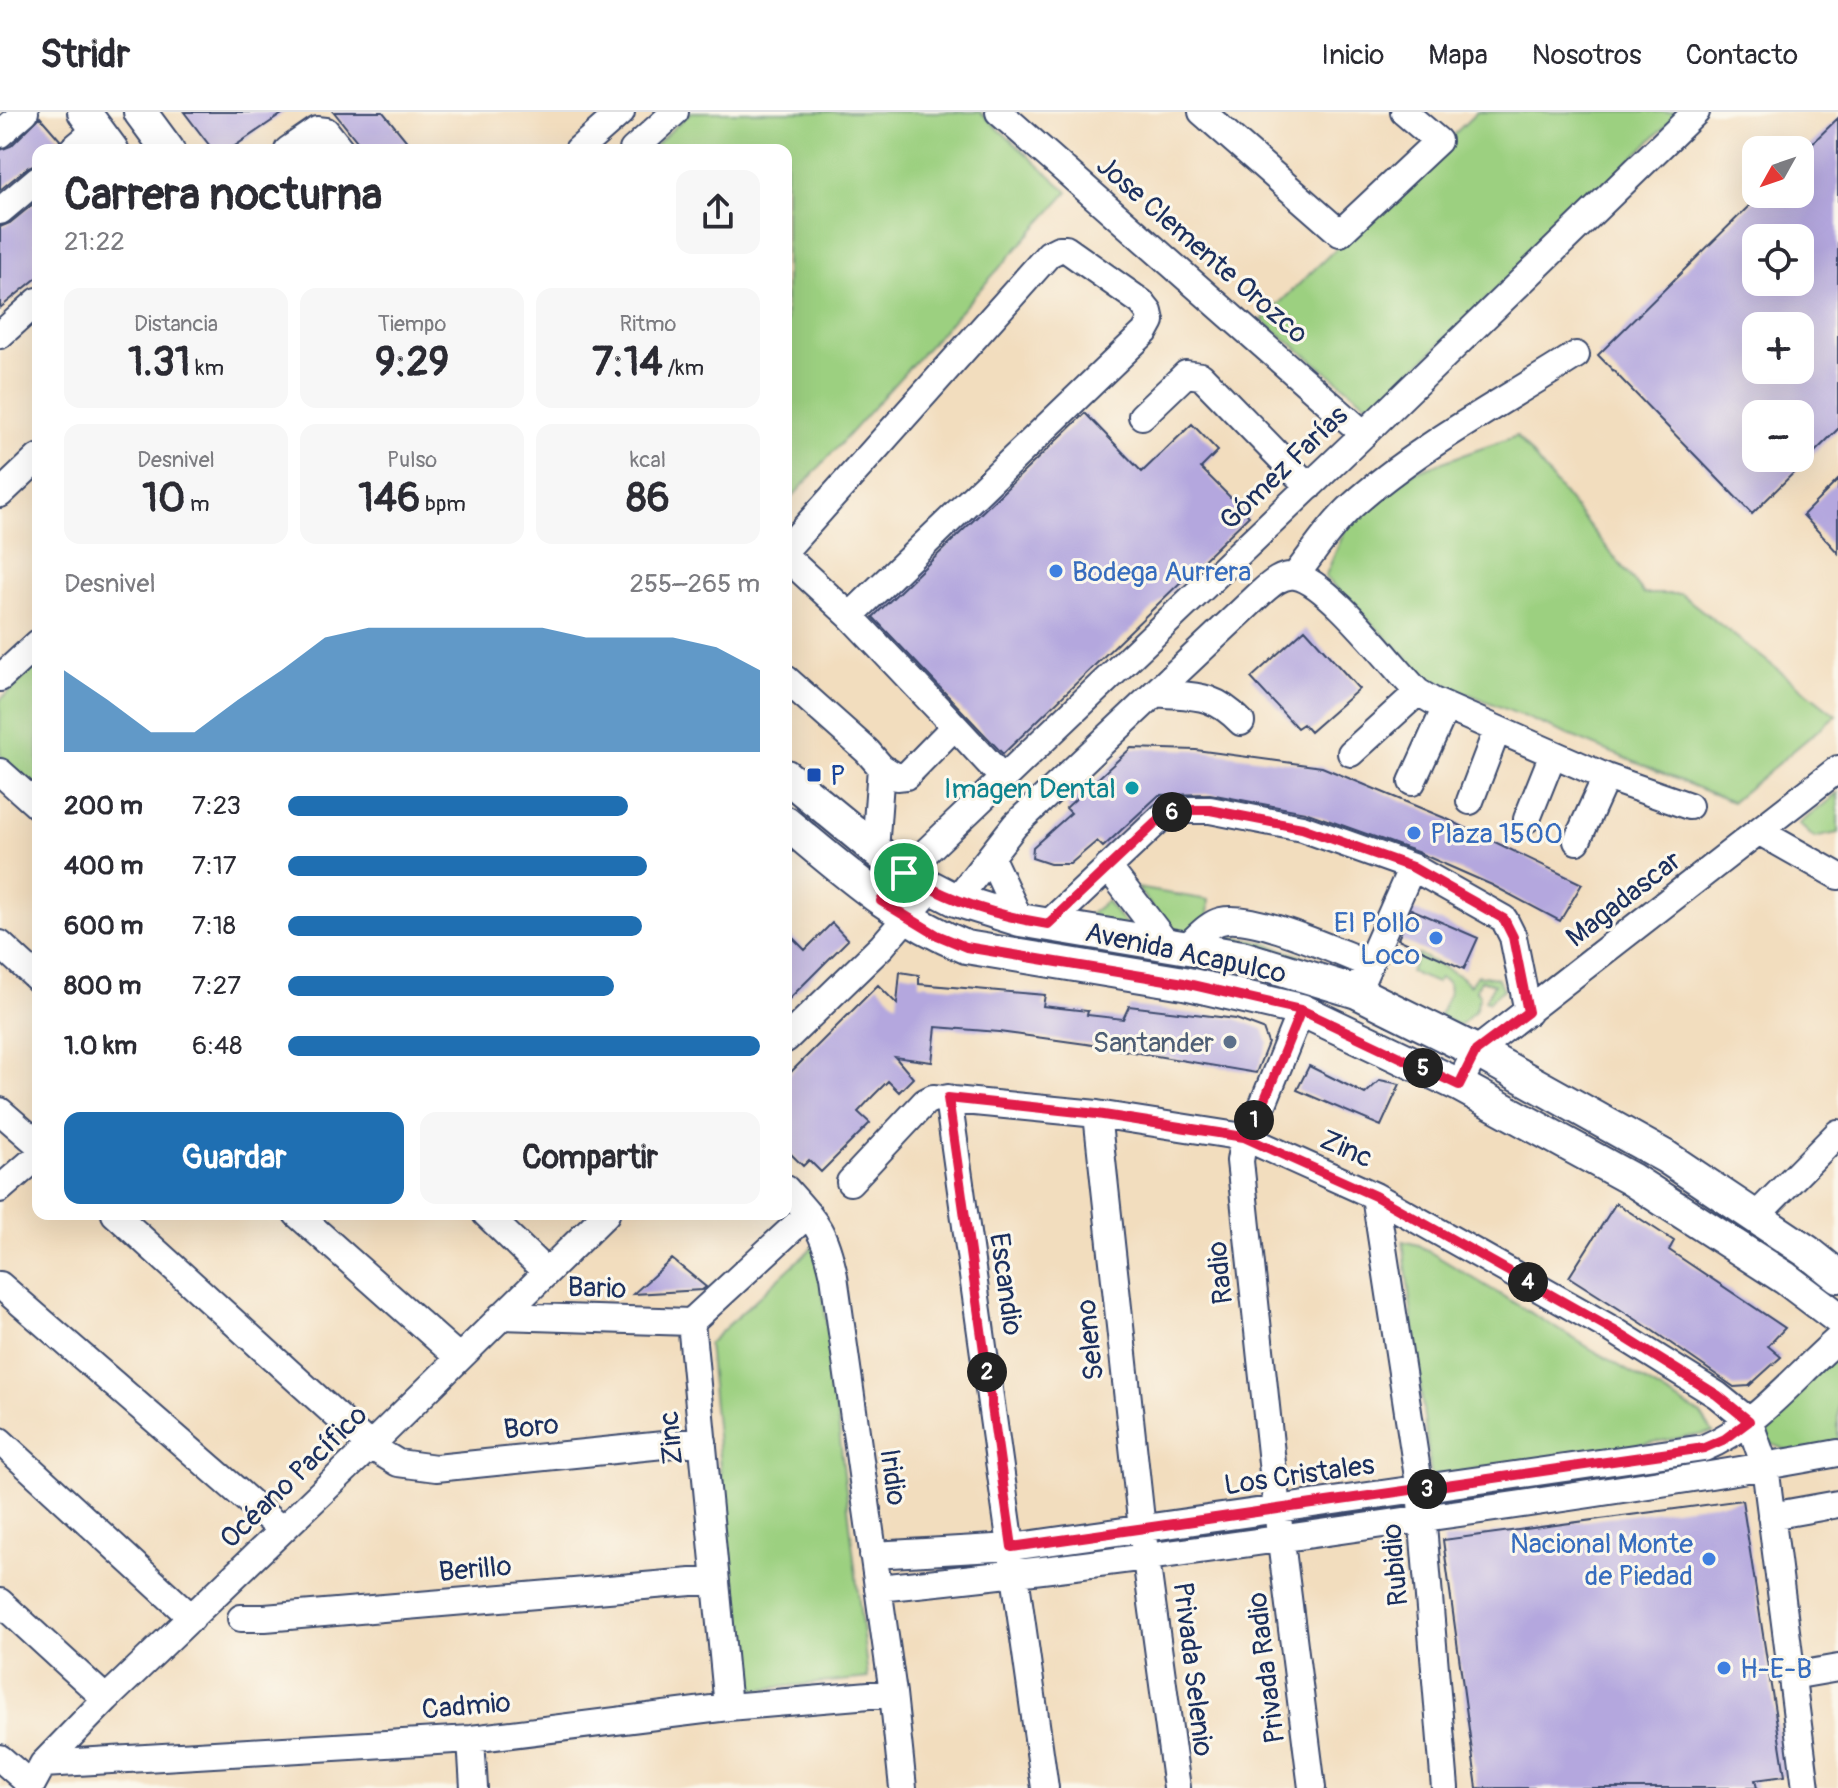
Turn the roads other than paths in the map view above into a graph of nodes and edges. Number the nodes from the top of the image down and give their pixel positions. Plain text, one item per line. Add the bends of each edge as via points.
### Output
1 (25, 112) edge
2 (140, 112) edge
3 (621, 112) edge
4 (675, 112) edge
5 (999, 112) edge
6 (1202, 112) edge
7 (1404, 112) edge
8 (1696, 112) edge
9 (98, 130) edge
10 (0, 134) edge
11 (80, 144) edge
12 (164, 144) edge
13 (297, 144) edge
14 (336, 144) edge
15 (585, 144) edge
16 (640, 144) edge
17 (32, 184) edge
18 (0, 211) edge
19 (32, 306) edge
20 (0, 335) edge
21 (1576, 355) dead end
22 (1142, 416) dead end
23 (1364, 434) junction
24 (32, 464) edge
25 (1309, 487) junction
26 (0, 494) edge
27 (792, 542) edge
28 (792, 563) edge
29 (1295, 576) junction
30 (850, 616) junction
31 (32, 649) edge
32 (0, 678) edge
33 (792, 684) edge
34 (1418, 692) junction
35 (1155, 693) junction
36 (1446, 707) junction
37 (949, 720) junction
38 (1241, 722) dead end
39 (1497, 730) junction
40 (1351, 753) dead end
41 (1553, 754) junction
42 (881, 767) junction
43 (1838, 769) edge
44 (0, 772) edge
45 (1606, 777) junction
46 (1003, 778) junction
47 (792, 781) edge
48 (1412, 782) dead end
49 (32, 801) edge
50 (1470, 801) dead end
51 (1689, 806) dead end
52 (1527, 819) dead end
53 (792, 828) edge
54 (1760, 832) junction
55 (1577, 841) dead end
56 (875, 851) junction
57 (991, 858) junction
58 (1108, 867) junction
59 (1412, 867) junction
60 (1834, 870) edge
61 (930, 887) junction
62 (881, 901) junction
63 (907, 918) junction
64 (1034, 922) junction
65 (0, 944) edge
66 (1176, 945) junction
67 (32, 973) edge
68 (1363, 978) junction
69 (1301, 1010) junction
70 (1528, 1012) junction
71 (792, 1033) edge
72 (1476, 1051) junction
73 (1459, 1085) junction
74 (948, 1098) junction
75 (0, 1111) edge
76 (1097, 1114) junction
77 (1838, 1133) edge
78 (1244, 1137) junction
79 (32, 1139) edge
80 (32, 1161) edge
81 (850, 1182) dead end
82 (0, 1189) edge
83 (792, 1196) edge
84 (1375, 1196) junction
85 (808, 1214) junction
86 (1755, 1217) junction
87 (122, 1220) edge
88 (304, 1220) edge
89 (492, 1220) edge
90 (600, 1220) edge
91 (546, 1272) junction
92 (1838, 1276) edge
93 (0, 1285) edge
94 (501, 1316) junction
95 (1838, 1318) edge
96 (691, 1322) junction
97 (1838, 1339) edge
98 (459, 1358) junction
99 (1749, 1421) junction
100 (0, 1441) edge
101 (703, 1441) junction
102 (370, 1446) junction
103 (1838, 1453) edge
104 (1765, 1466) junction
105 (1420, 1490) junction
106 (1838, 1504) edge
107 (1277, 1510) junction
108 (1771, 1516) junction
109 (1422, 1519) junction
110 (1142, 1529) junction
111 (282, 1530) junction
112 (1281, 1540) junction
113 (1012, 1547) junction
114 (873, 1555) junction
115 (1147, 1558) junction
116 (1016, 1574) junction
117 (715, 1580) junction
118 (878, 1588) junction
119 (0, 1602) edge
120 (192, 1618) junction
121 (241, 1618) dead end
122 (1838, 1668) edge
123 (1792, 1676) junction
124 (893, 1693) junction
125 (106, 1699) junction
126 (728, 1707) junction
127 (471, 1739) junction
128 (0, 1758) edge
129 (35, 1779) edge
130 (474, 1788) edge
131 (903, 1788) edge
132 (1045, 1788) edge
133 (1177, 1788) edge
134 (1312, 1788) edge
135 (1445, 1788) edge
136 (1806, 1788) edge

1 - 10 street
2 - 12 main road
3 - 15 street
4 - 16 street
5 - 23 street, Jose Clemente Orozco
6 - 7 street via 1340,233 1438,141
8 - 23 street, Gómez Farías
9 - 11 street
13 - 14 street via 317,130 326,131
17 - 18 street
19 - 20 street
21 - 29 street via 1385,478 1350,507
22 - 25 street via 1186,374 1201,376
23 - 25 street, Gómez Farías
24 - 26 street
25 - 46 street, Gómez Farías
27 - 30 street via 1049,254 1066,249 1149,312 1145,332
28 - 30 street
29 - 34 street via 1338,604
29 - 35 street via 1280,578 1262,592
30 - 37 street
31 - 32 street
33 - 42 street
34 - 36 street
34 - 40 street
35 - 38 street via 1224,704
35 - 57 street via 1015,825
36 - 39 street
36 - 48 street
37 - 42 street via 947,736 906,776
37 - 46 street
39 - 41 street
39 - 50 street
41 - 45 street
41 - 52 street
42 - 56 street
43 - 54 street, Magadascar
44 - 49 street
45 - 51 street
45 - 55 street
46 - 61 street, Gómez Farías
47 - 56 main road, Avenida Acapulco
53 - 62 main road, Avenida Acapulco
54 - 60 street
54 - 70 street, Magadascar
56 - 61 main road, Avenida Acapulco
57 - 61 street
57 - 64 street
58 - 59 street via 1164,815 1210,810 1302,828
58 - 64 street
58 - 66 street
59 - 68 street
59 - 70 street via 1504,919 1513,937
61 - 62 street, Gómez Farías
61 - 63 street
61 - 64 main road, Avenida Acapulco
62 - 63 main road, Avenida Acapulco
63 - 69 main road, Avenida Acapulco via 966,947 1184,983
63 - 71 street
64 - 66 main road, Avenida Acapulco
65 - 67 street
66 - 68 main road, Avenida Acapulco
68 - 72 main road, Avenida Acapulco
69 - 73 main road, Avenida Acapulco
69 - 78 street, Radio via 1261,1109
70 - 72 street, Magadascar
72 - 73 street, Magadascar
72 - 86 main road, Avenida Acapulco via 1666,1157
73 - 95 main road, Avenida Acapulco via 1685,1212
74 - 76 street, Zinc
74 - 81 street via 925,1102
74 - 113 street, Escandio
75 - 79 street
76 - 78 street, Zinc
76 - 110 street, Seleno
77 - 86 street
78 - 84 street, Zinc
78 - 107 street, Radio via 1241,1181
80 - 82 street
83 - 85 street, Iridio
84 - 99 street, Zinc via 1613,1330
84 - 105 street, Rubidio
85 - 96 street
85 - 114 street, Iridio via 827,1243 834,1276
86 - 92 main road, Avenida Acapulco
87 - 102 street, Boro
88 - 98 street
89 - 91 street
90 - 91 street, Océano Pacífico
91 - 94 street, Océano Pacífico
93 - 111 street
94 - 96 street, Bario
94 - 98 street, Océano Pacífico
96 - 101 street, Zinc
97 - 99 street, Los Cristales
98 - 102 street, Océano Pacífico
99 - 104 street
99 - 105 street, Los Cristales via 1704,1448
100 - 120 street
101 - 102 street, Boro via 436,1468 398,1463
101 - 117 street, Zinc
102 - 111 street, Océano Pacífico
103 - 104 street
104 - 108 street
104 - 109 street
105 - 107 street, Los Cristales
105 - 109 street, Rubidio
106 - 108 street
107 - 110 street, Los Cristales
107 - 112 street, Radio
108 - 123 street
109 - 112 street
109 - 135 street, Rubidio
110 - 113 street, Los Cristales
110 - 115 street, Seleno
111 - 120 street, Océano Pacífico
112 - 115 street
112 - 134 street, Privada Radio
113 - 114 street, Los Cristales
113 - 116 street, Escandio
114 - 118 street, Iridio
115 - 116 street
115 - 133 street, Privada Selenio
116 - 118 street
116 - 132 street, Escandio
117 - 121 street, Berillo
117 - 126 street, Zinc
118 - 124 street, Iridio
119 - 125 street
120 - 125 street, Océano Pacífico
122 - 123 street
123 - 136 street
124 - 126 street, Cadmio
124 - 131 street, Iridio
125 - 129 street, Océano Pacífico
126 - 127 street, Cadmio
127 - 129 street, Cadmio
127 - 130 street
128 - 129 street

